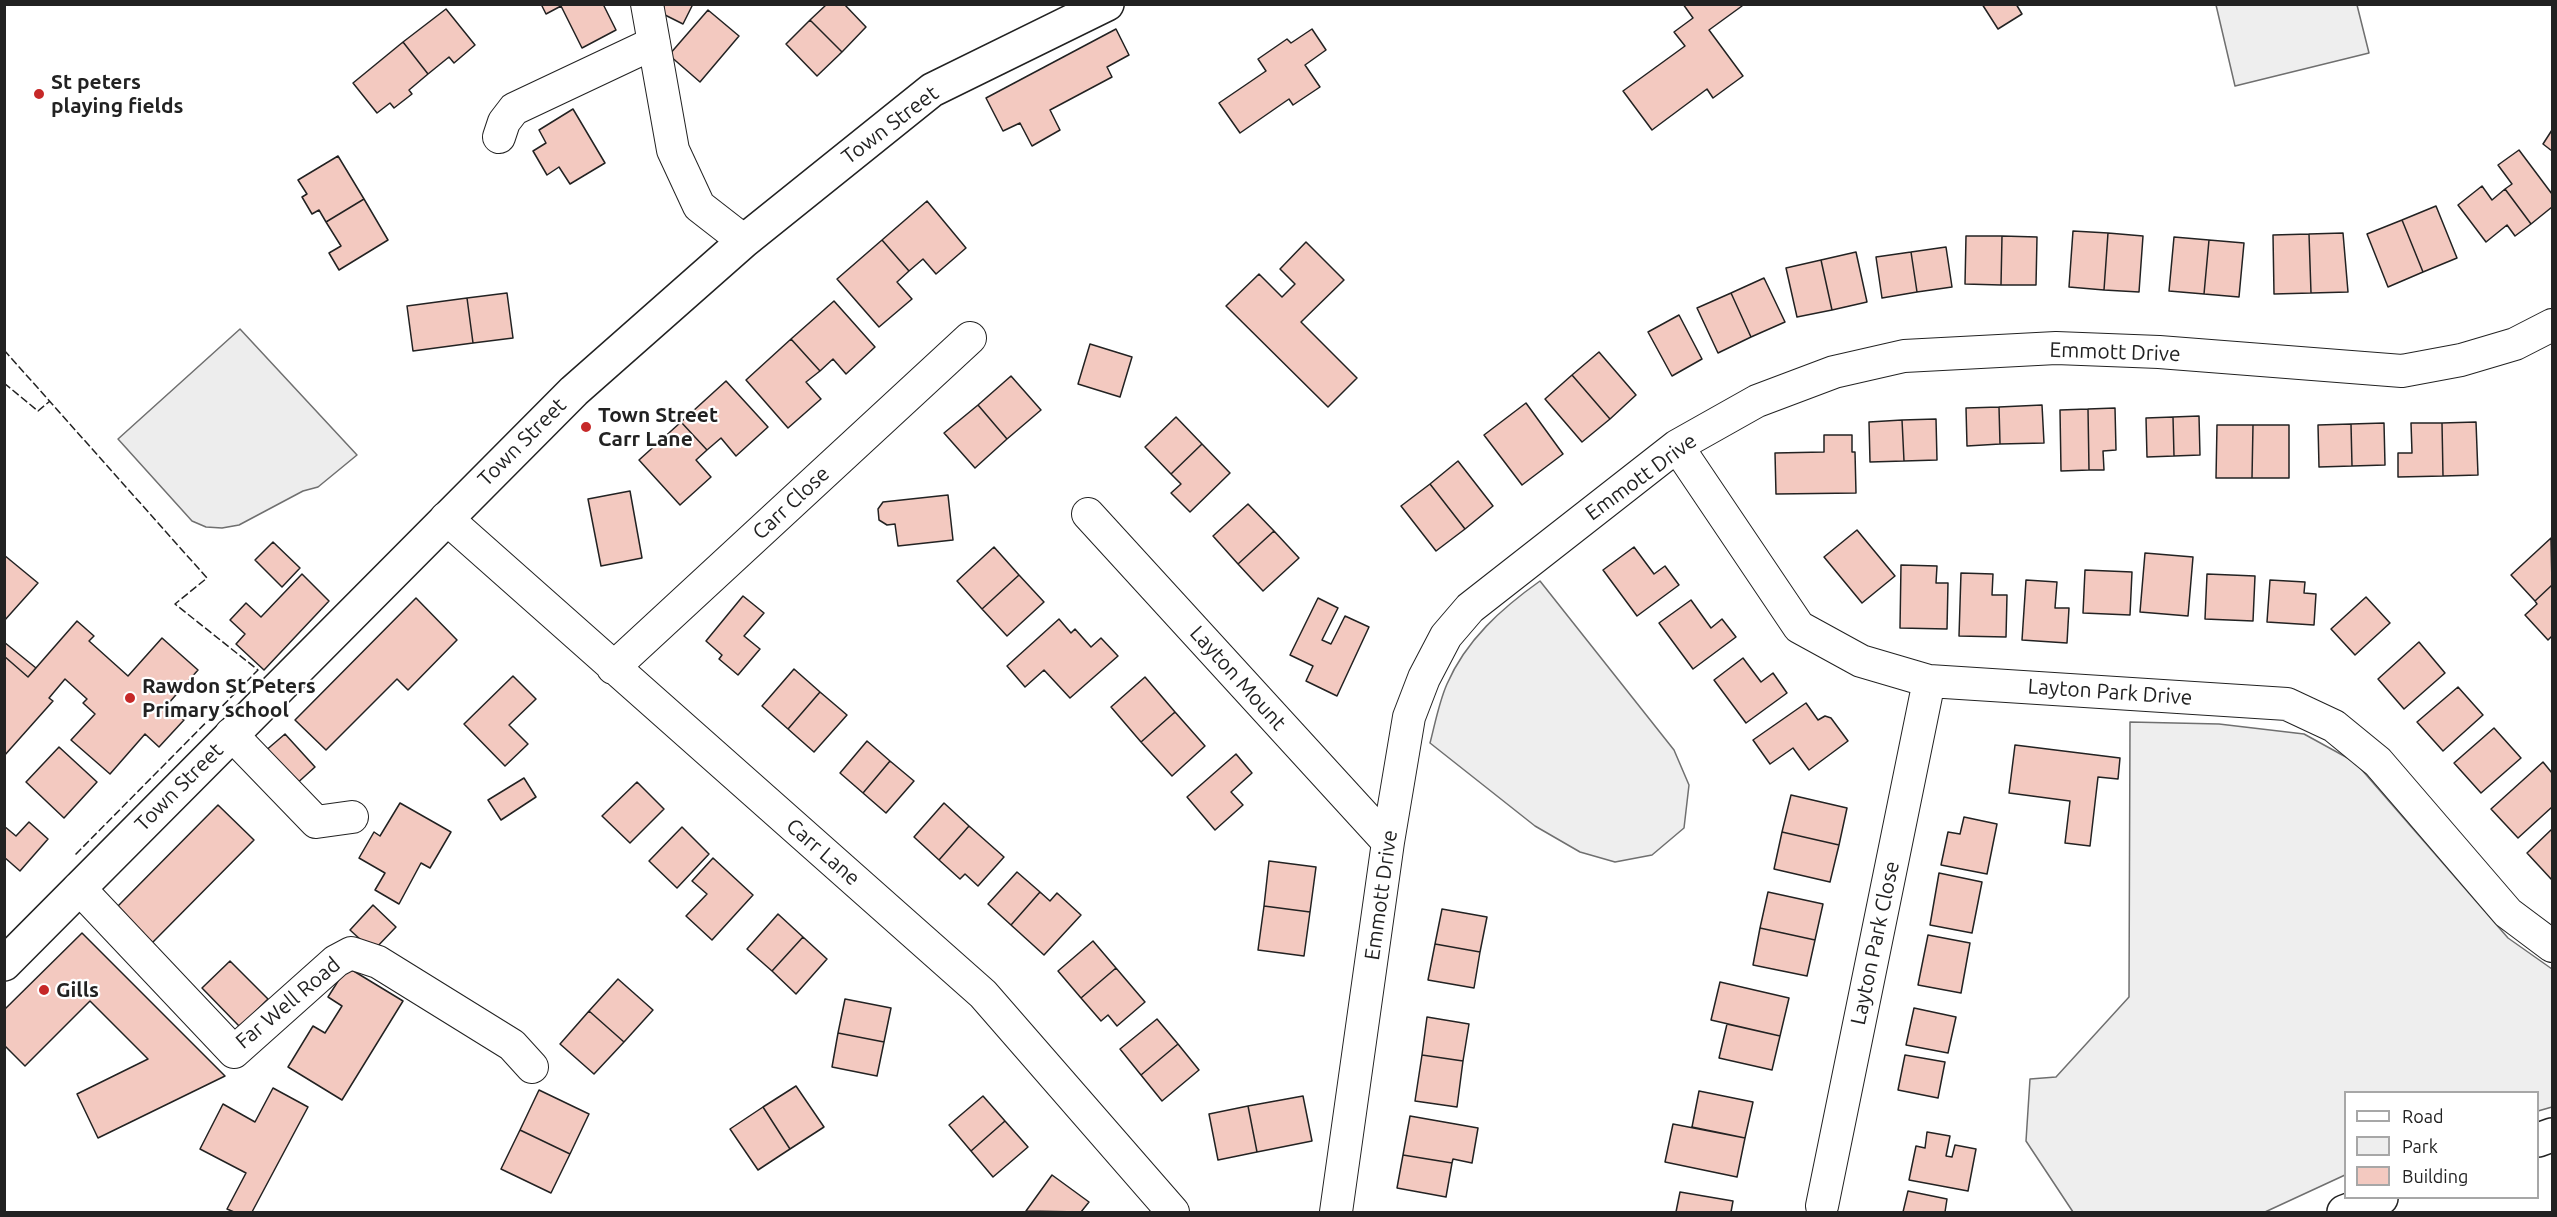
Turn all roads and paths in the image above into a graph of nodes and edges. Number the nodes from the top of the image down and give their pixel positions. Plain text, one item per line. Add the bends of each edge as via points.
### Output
1 (647, 4) edge
2 (1107, 4) edge
3 (654, 43) junction
4 (499, 137) dead end
5 (744, 241) junction
6 (2553, 325) edge
7 (970, 338) dead end
8 (1677, 446) junction
9 (1088, 514) dead end
10 (446, 518) junction
11 (613, 668) junction
12 (1929, 681) junction
13 (231, 734) junction
14 (352, 818) dead end
15 (1388, 842) junction
16 (79, 888) junction
17 (2553, 946) edge
18 (4, 964) edge
19 (532, 1067) dead end
20 (2376, 1199) edge
21 (1822, 1206) dead end
22 (1173, 1212) edge
23 (1336, 1212) edge
24 (2344, 1212) edge

1 - 3 street
2 - 5 street, Town Street via 932,90
3 - 4 street via 514,109
3 - 5 street via 673,150 699,206
5 - 10 street, Town Street via 574,391
6 - 8 street, Emmott Drive via 2515,344 2461,360 2402,371 2056,348 1904,356 1834,372 1757,401
7 - 11 street, Carr Close
8 - 12 street, Layton Park Drive via 1799,627 1861,661
8 - 15 street, Emmott Drive via 1470,608 1446,636 1409,717
9 - 15 street, Layton Mount
10 - 11 street, Carr Lane
10 - 13 street, Town Street
11 - 22 street, Carr Lane via 982,994
12 - 17 street, Layton Park Drive via 2287,704 2334,726 2379,762 2508,913
12 - 21 street, Layton Park Close
13 - 14 street via 316,822
13 - 16 street, Town Street
15 - 23 street, Emmott Drive
16 - 18 street, Town Street
16 - 19 street, Far Well Road via 234,1052 336,961 351,953 378,962 512,1045
20 - 24 street

